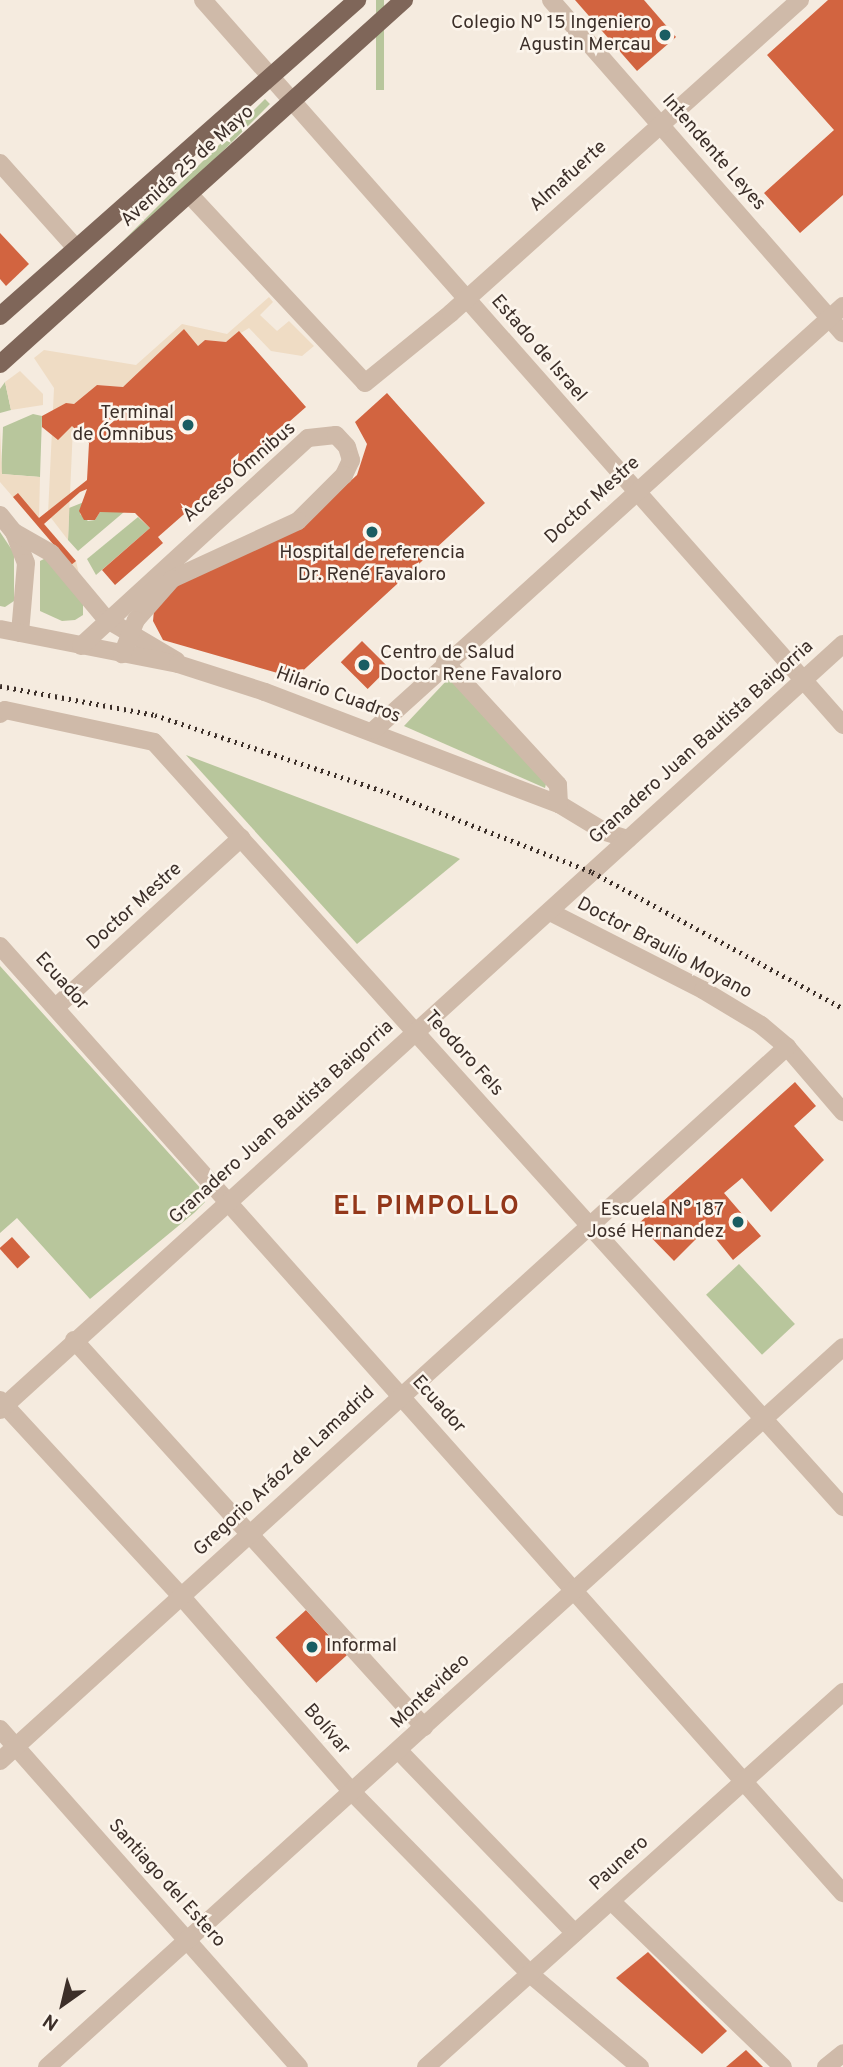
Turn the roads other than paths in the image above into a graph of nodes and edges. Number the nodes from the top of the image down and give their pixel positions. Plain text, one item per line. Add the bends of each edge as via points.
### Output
1 (203, 0) edge
2 (357, 0) edge
3 (404, 0) edge
4 (551, 0) edge
5 (800, 0) edge
6 (270, 75) junction
7 (292, 102) junction
8 (659, 124) junction
9 (0, 163) edge
10 (189, 194) junction
11 (75, 247) junction
12 (466, 299) junction
13 (836, 312) edge
14 (0, 316) edge
15 (843, 333) edge
16 (0, 365) edge
17 (636, 491) junction
18 (0, 515) edge
19 (14, 532) junction
20 (106, 619) junction
21 (0, 629) edge
22 (20, 633) junction
23 (130, 633) junction
24 (843, 644) edge
25 (81, 646) junction
26 (122, 654) junction
27 (445, 662) junction
28 (183, 665) junction
29 (803, 680) junction
30 (2, 712) edge
31 (843, 725) edge
32 (374, 730) junction
33 (559, 804) junction
34 (241, 838) junction
35 (628, 839) junction
36 (552, 913) junction
37 (0, 946) edge
38 (56, 1007) junction
39 (415, 1031) junction
40 (787, 1047) junction
41 (811, 1076) junction
42 (843, 1089) edge
43 (843, 1112) edge
44 (228, 1201) junction
45 (589, 1224) junction
46 (74, 1340) junction
47 (843, 1347) edge
48 (400, 1395) junction
49 (1, 1405) edge
50 (763, 1418) junction
51 (843, 1507) edge
52 (248, 1533) junction
53 (574, 1589) junction
54 (181, 1596) junction
55 (843, 1692) edge
56 (424, 1727) junction
57 (0, 1729) edge
58 (16, 1747) junction
59 (399, 1751) junction
60 (0, 1762) edge
61 (744, 1782) junction
62 (354, 1793) junction
63 (843, 1893) edge
64 (611, 1901) junction
65 (575, 1933) junction
66 (190, 1942) junction
67 (530, 1973) junction
68 (843, 2053) edge
69 (47, 2067) edge
70 (299, 2067) edge
71 (426, 2067) edge
72 (640, 2067) edge
73 (783, 2067) edge
74 (826, 2067) edge

1 - 6 street, Estado de Israel
2 - 6 main road, Avenida 25 de Mayo
3 - 7 main road, Avenida 25 de Mayo
4 - 8 street, Intendente Leyes
5 - 8 street, Almafuerte
6 - 7 street, Estado de Israel
6 - 11 main road, Avenida 25 de Mayo
7 - 10 main road, Avenida 25 de Mayo
7 - 12 street, Estado de Israel
8 - 12 street, Almafuerte
8 - 13 street, Intendente Leyes
9 - 11 street
10 - 12 street, Almafuerte via 365,383
10 - 16 main road, Avenida 25 de Mayo
11 - 14 main road, Avenida 25 de Mayo
12 - 17 street, Estado de Israel
13 - 15 street, Intendente Leyes
13 - 17 street, Doctor Mestre
17 - 27 street, Doctor Mestre
17 - 29 street, Estado de Israel
18 - 19 street
19 - 20 street via 51,554
19 - 22 street via 26,564
20 - 23 street
20 - 23 street, Acceso Ómnibus via 309,438 336,435 347,447 351,460 344,475 298,520 172,579
20 - 25 street, Acceso Ómnibus
21 - 22 street, Hilario Cuadros
22 - 25 street, Hilario Cuadros
23 - 26 street, Acceso Ómnibus
23 - 28 street
24 - 29 street, Granadero Juan Bautista Baigorria
25 - 26 street, Hilario Cuadros
26 - 28 street, Hilario Cuadros
27 - 32 street, Doctor Mestre
27 - 33 street via 558,785
28 - 32 street, Hilario Cuadros
29 - 31 street, Estado de Israel
29 - 35 street, Granadero Juan Bautista Baigorria
30 - 34 street, Teodoro Fels via 154,742
32 - 33 street, Hilario Cuadros
33 - 35 street, Hilario Cuadros via 605,832
34 - 38 street, Doctor Mestre
34 - 39 street, Teodoro Fels
35 - 36 street, Granadero Juan Bautista Baigorria
36 - 39 street, Granadero Juan Bautista Baigorria
36 - 40 street, Doctor Braulio Moyano via 704,990
37 - 38 street, Ecuador
38 - 44 street, Ecuador
39 - 44 street, Granadero Juan Bautista Baigorria
39 - 45 street, Teodoro Fels
40 - 41 street, Doctor Braulio Moyano
40 - 45 street, Gregorio Aráoz de Lamadrid
41 - 42 street
41 - 43 street, Doctor Braulio Moyano
44 - 46 street, Granadero Juan Bautista Baigorria
44 - 48 street, Ecuador
45 - 48 street, Gregorio Aráoz de Lamadrid
45 - 50 street, Teodoro Fels
46 - 49 street, Granadero Juan Bautista Baigorria
46 - 52 street
47 - 50 street, Montevideo
48 - 52 street, Gregorio Aráoz de Lamadrid
48 - 53 street, Ecuador
49 - 54 street, Bolívar
50 - 51 street, Teodoro Fels
50 - 53 street, Montevideo
52 - 54 street, Gregorio Aráoz de Lamadrid
52 - 56 street
53 - 56 street, Montevideo
53 - 61 street, Ecuador
54 - 58 street, Gregorio Aráoz de Lamadrid
54 - 62 street, Bolívar
55 - 61 street, Paunero
56 - 59 street, Montevideo
57 - 58 street, Santiago del Estero
58 - 60 street, Gregorio Aráoz de Lamadrid
58 - 66 street, Santiago del Estero
59 - 62 street, Montevideo
59 - 65 street
61 - 63 street, Ecuador
61 - 64 street, Paunero
62 - 66 street, Montevideo
62 - 67 street, Bolívar
64 - 65 street, Paunero
64 - 73 street
65 - 67 street, Paunero
66 - 69 street, Montevideo
66 - 70 street, Santiago del Estero
67 - 71 street, Paunero
67 - 72 street, Bolívar
68 - 74 street

